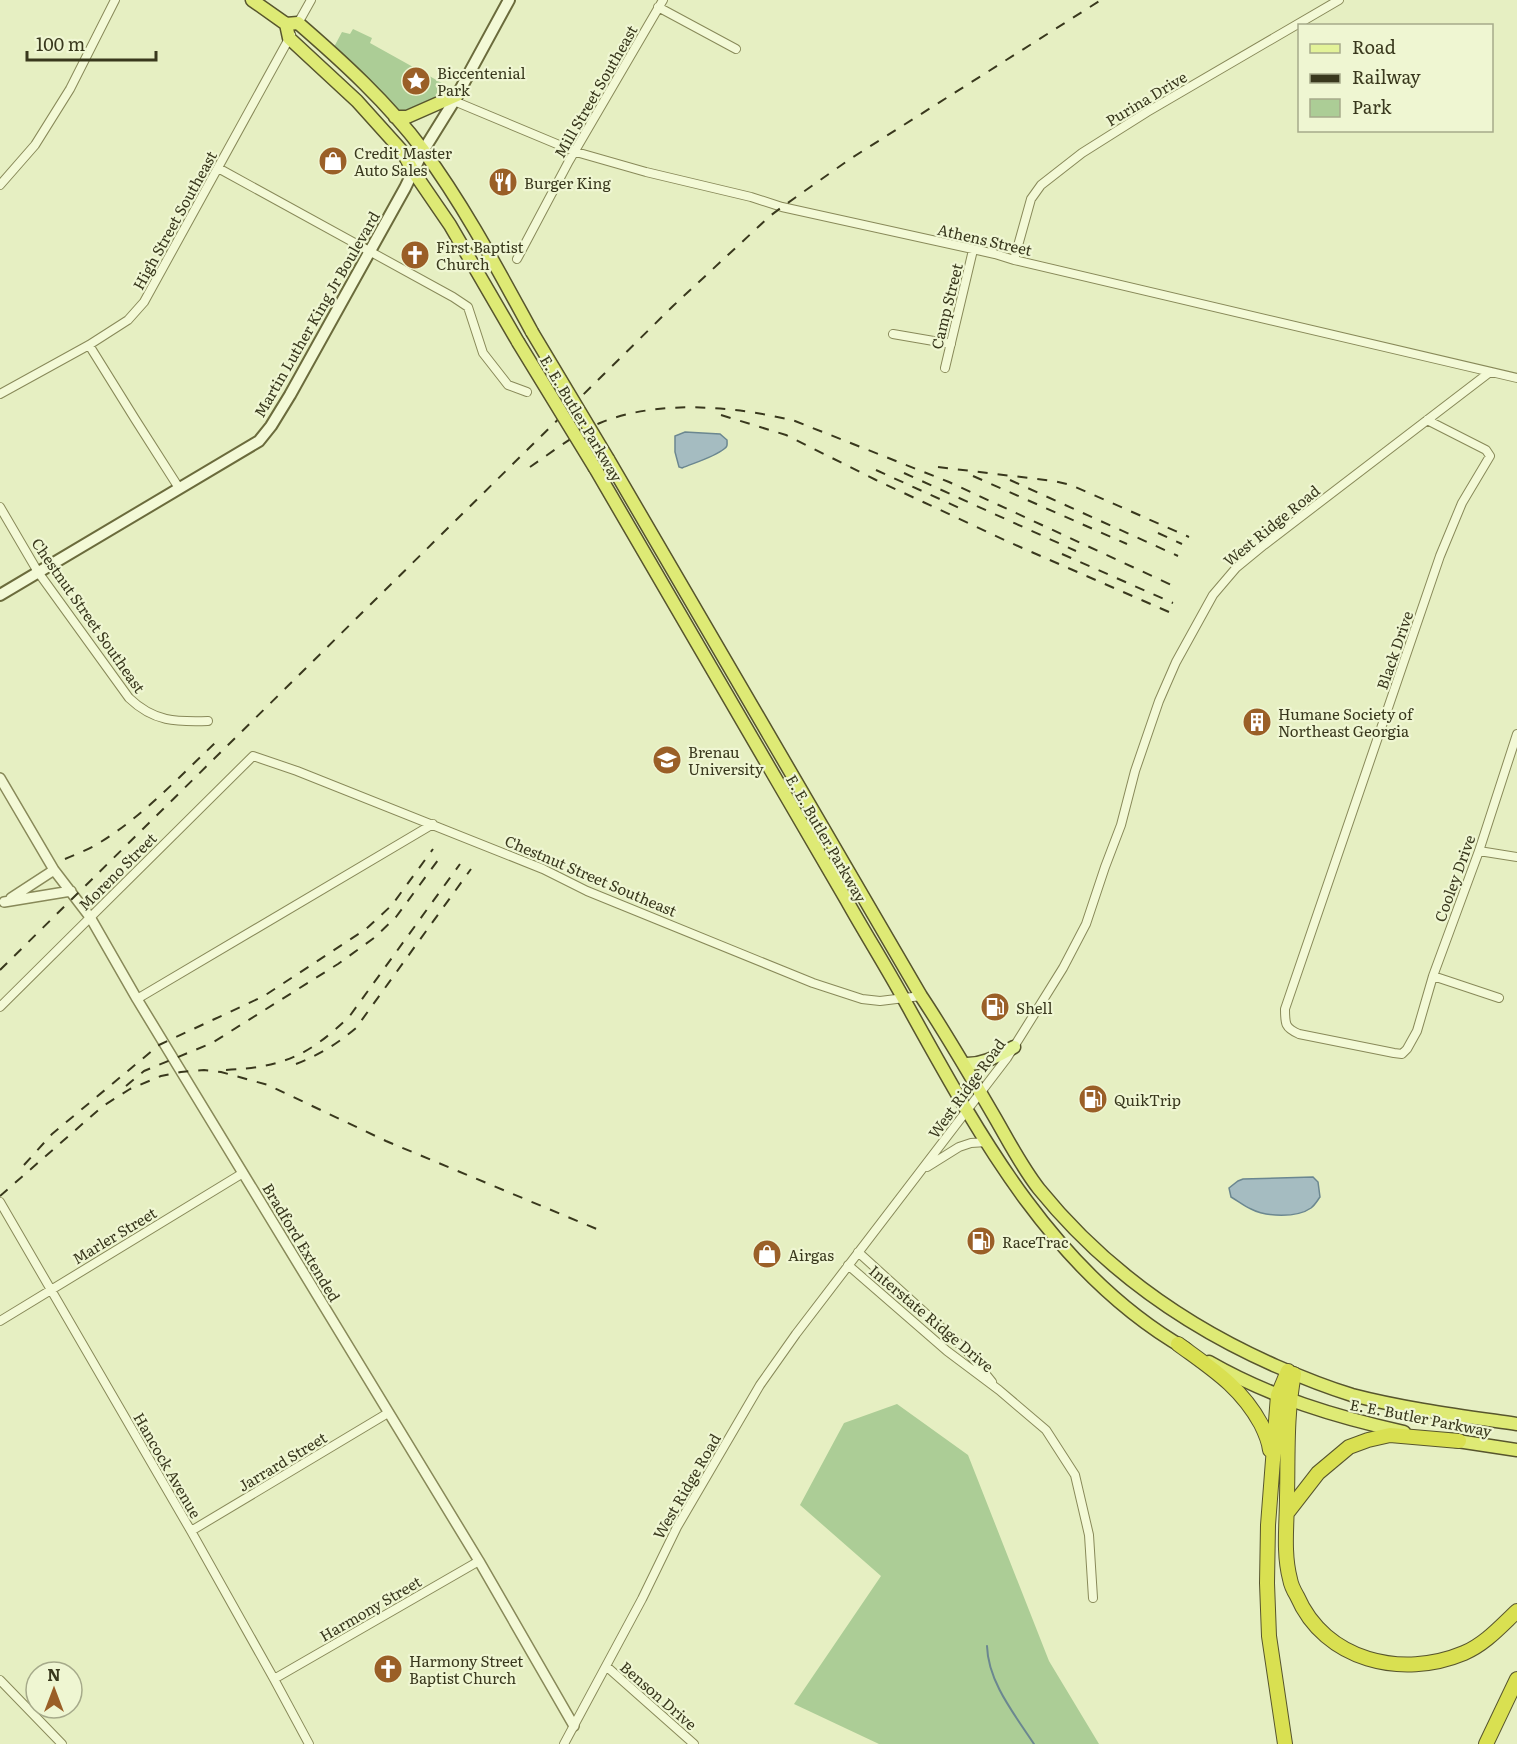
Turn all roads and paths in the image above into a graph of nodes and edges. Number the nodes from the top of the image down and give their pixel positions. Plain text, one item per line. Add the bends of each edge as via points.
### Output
1 (116, 0) edge
2 (252, 0) edge
3 (310, 0) edge
4 (509, 0) edge
5 (1339, 0) edge
6 (660, 4) edge
7 (292, 23) junction
8 (289, 38) junction
9 (736, 49) dead end
10 (456, 98) junction
11 (395, 117) junction
12 (423, 150) junction
13 (576, 152) junction
14 (218, 168) junction
15 (413, 171) junction
16 (0, 185) edge
17 (973, 250) junction
18 (369, 252) junction
19 (516, 259) dead end
20 (1014, 260) junction
21 (893, 334) dead end
22 (951, 344) junction
23 (89, 345) junction
24 (945, 368) dead end
25 (1490, 372) junction
26 (1517, 378) edge
27 (527, 392) dead end
28 (0, 394) edge
29 (1426, 420) junction
30 (179, 488) junction
31 (0, 507) edge
32 (38, 572) junction
33 (0, 595) edge
34 (208, 722) dead end
35 (1517, 734) edge
36 (253, 756) joint
37 (0, 778) edge
38 (433, 825) junction
39 (1479, 851) junction
40 (1517, 857) edge
41 (54, 870) junction
42 (70, 891) junction
43 (2, 904) edge
44 (90, 917) junction
45 (1433, 976) junction
46 (921, 996) junction
47 (1290, 996) joint
48 (1499, 998) dead end
49 (137, 999) junction
50 (904, 999) junction
51 (0, 1006) edge
52 (1014, 1047) junction
53 (964, 1064) junction
54 (981, 1093) junction
55 (967, 1110) junction
56 (987, 1142) junction
57 (923, 1169) junction
58 (243, 1173) junction
59 (0, 1202) edge
60 (858, 1252) junction
61 (848, 1265) junction
62 (51, 1288) junction
63 (0, 1321) edge
64 (1178, 1344) junction
65 (1291, 1373) junction
66 (999, 1390) junction
67 (1283, 1397) junction
68 (388, 1413) junction
69 (1517, 1424) edge
70 (1459, 1441) junction
71 (1517, 1450) edge
72 (1272, 1466) junction
73 (1287, 1513) junction
74 (191, 1531) junction
75 (479, 1561) junction
76 (1093, 1598) dead end
77 (1517, 1611) edge
78 (606, 1666) junction
79 (274, 1679) junction
80 (1517, 1679) edge
81 (0, 1680) edge
82 (574, 1726) junction
83 (62, 1744) edge
84 (309, 1744) edge
85 (564, 1744) edge
86 (694, 1744) edge
87 (1285, 1744) edge
88 (1486, 1744) edge

1 - 16 street via 70,89 35,145
2 - 7 highway, E. E. Butler Parkway
3 - 7 street
4 - 10 main road, Martin Luther King Jr Boulevard
5 - 20 street, Purina Drive via 1147,112 1082,153 1041,185 1031,199
6 - 9 street
6 - 13 street, Mill Street Southeast
7 - 8 highway
7 - 11 highway, E. E. Butler Parkway via 329,50
8 - 14 street, High Street Southeast
8 - 15 highway, E. E. Butler Parkway via 360,104 402,151
10 - 11 highway via 407,117
10 - 12 main road, Martin Luther King Jr Boulevard
10 - 13 street, Athens Street
11 - 12 highway, E. E. Butler Parkway
12 - 15 main road, Martin Luther King Jr Boulevard
12 - 46 highway, E. E. Butler Parkway, bridge via 475,229
13 - 17 street, Athens Street via 782,207
13 - 19 street, Mill Street Southeast
14 - 18 street
14 - 23 street, High Street Southeast via 144,302 128,320
15 - 18 main road, Martin Luther King Jr Boulevard
15 - 50 highway, E. E. Butler Parkway, bridge via 450,225 595,468
17 - 20 street, Athens Street
17 - 22 street, Camp Street
18 - 27 street via 468,307 483,353 508,385
18 - 30 main road, Martin Luther King Jr Boulevard via 290,395 259,441
20 - 25 street, Athens Street
21 - 22 street
22 - 24 street, Camp Street
23 - 28 street, High Street Southeast
23 - 30 street
25 - 26 street, Athens Street
25 - 29 street, West Ridge Road
29 - 47 street, Black Drive via 1486,450 1490,456 1462,503 1440,556
29 - 52 street, West Ridge Road via 1236,568 1213,595 1159,701 1086,924
30 - 32 main road, Martin Luther King Jr Boulevard
31 - 32 street, Chestnut Street Southeast
32 - 33 main road, Martin Luther King Jr Boulevard
32 - 34 street, Chestnut Street Southeast via 134,703 160,718
35 - 39 street, Cooley Drive
36 - 38 street, Chestnut Street Southeast
36 - 44 street, Moreno Street
37 - 41 street, Bradford Extended
38 - 49 street
38 - 50 street, Chestnut Street Southeast via 813,983 862,999
39 - 40 street
39 - 45 street, Cooley Drive
41 - 42 street, Bradford Extended
41 - 43 street
42 - 43 street
42 - 44 street, Bradford Extended
44 - 49 street, Bradford Extended
44 - 51 street, Moreno Street
45 - 47 street, Cooley Drive via 1416,1031 1402,1054 1289,1030 1285,1009
45 - 48 street
46 - 50 street, Chestnut Street Southeast
46 - 53 highway, E. E. Butler Parkway
49 - 58 street, Bradford Extended
50 - 55 highway, E. E. Butler Parkway
52 - 53 main road via 990,1060
52 - 54 street, West Ridge Road
53 - 54 highway, E. E. Butler Parkway
54 - 55 street, West Ridge Road
54 - 65 highway, E. E. Butler Parkway via 1038,1188 1105,1258 1175,1313
55 - 56 highway, E. E. Butler Parkway
55 - 57 street, West Ridge Road
56 - 57 street via 959,1147
56 - 64 highway, E. E. Butler Parkway via 1067,1251 1127,1308
57 - 60 street, West Ridge Road
58 - 62 street, Marler Street
58 - 68 street, Bradford Extended
59 - 62 street, Hancock Avenue
60 - 61 street, West Ridge Road
60 - 66 street, Interstate Ridge Drive via 967,1351
61 - 66 street, Interstate Ridge Drive via 946,1351
61 - 78 street, West Ridge Road via 760,1385 677,1527
62 - 63 street, Marler Street
62 - 74 street, Hancock Avenue
64 - 67 highway, E. E. Butler Parkway
64 - 72 highway via 1229,1381 1244,1398 1264,1430
65 - 67 highway
65 - 69 highway, E. E. Butler Parkway via 1387,1403
66 - 76 street, Interstate Ridge Drive via 1046,1430 1076,1475 1089,1535
67 - 70 highway, E. E. Butler Parkway via 1371,1425
67 - 72 highway
67 - 73 highway
68 - 74 street, Jarrard Street
68 - 75 street, Bradford Extended
70 - 71 highway, E. E. Butler Parkway
70 - 73 highway via 1390,1435 1349,1447 1318,1473
72 - 87 highway via 1266,1583 1269,1636
73 - 77 highway via 1285,1546 1290,1580 1303,1611 1320,1632 1351,1654 1386,1663 1418,1665 1443,1660 1487,1640
74 - 79 street, Hancock Avenue
75 - 79 street, Harmony Street
75 - 82 street, Bradford Extended
78 - 82 street, West Ridge Road
78 - 86 street, Benson Drive
79 - 84 street, Hancock Avenue
80 - 88 highway
81 - 83 street
82 - 85 street, West Ridge Road

